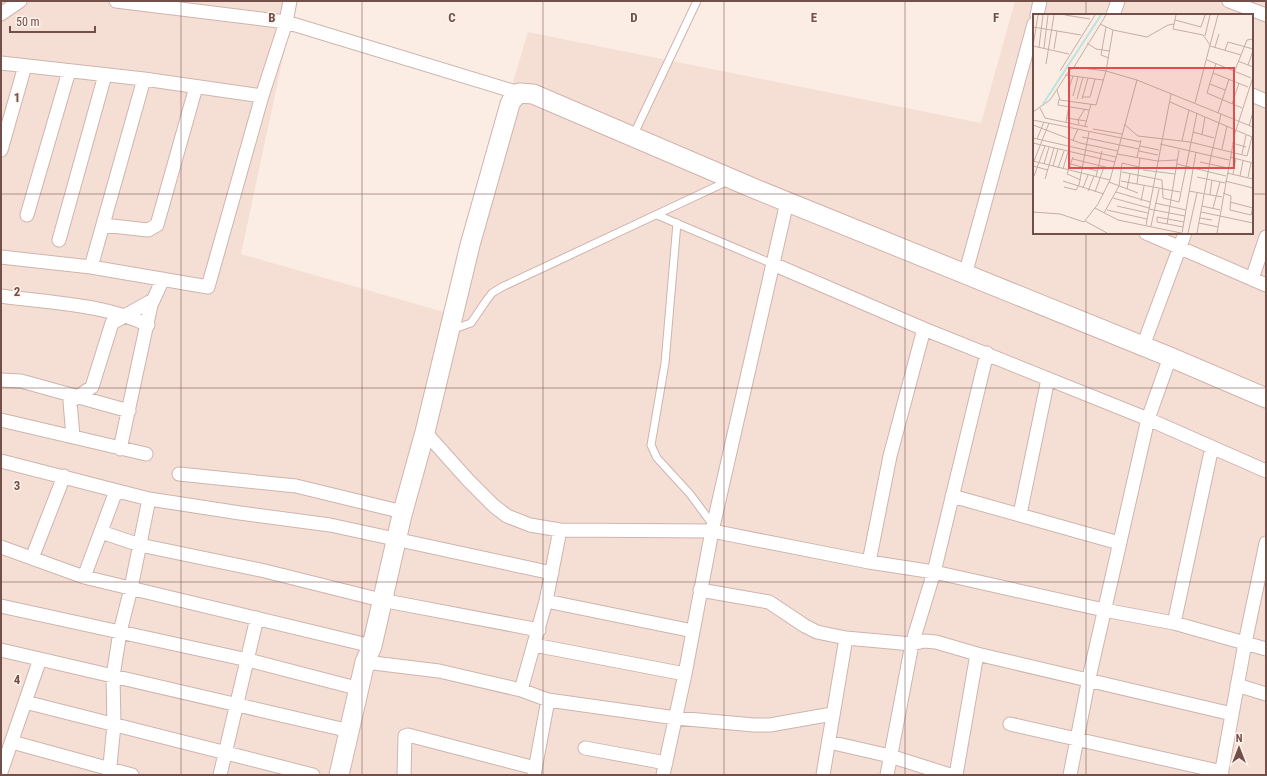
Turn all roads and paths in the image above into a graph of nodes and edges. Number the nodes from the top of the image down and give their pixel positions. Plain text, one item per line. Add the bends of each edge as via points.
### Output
1 (20, 1) edge
2 (116, 1) edge
3 (290, 1) edge
4 (697, 1) edge
5 (1040, 1) edge
6 (1118, 1) edge
7 (1229, 1) edge
8 (1, 14) edge
9 (1036, 14) edge
10 (1113, 14) edge
11 (1266, 15) edge
12 (286, 22) junction
13 (1033, 28) edge
14 (1, 63) edge
15 (25, 66) junction
16 (69, 71) junction
17 (105, 75) junction
18 (144, 79) junction
19 (196, 87) junction
20 (519, 93) junction
21 (1253, 95) edge
22 (262, 96) junction
23 (1266, 101) edge
24 (633, 136) junction
25 (1, 150) edge
26 (732, 179) junction
27 (787, 202) junction
28 (657, 214) junction
29 (27, 216) dead end
30 (677, 223) junction
31 (103, 225) junction
32 (1148, 234) edge
33 (1185, 234) edge
34 (1266, 237) edge
35 (59, 240) dead end
36 (1180, 247) junction
37 (1, 257) edge
38 (773, 264) junction
39 (91, 267) junction
40 (965, 275) junction
41 (163, 279) junction
42 (1252, 279) junction
43 (1266, 285) edge
44 (1, 296) edge
45 (153, 300) junction
46 (125, 316) junction
47 (148, 326) junction
48 (924, 329) junction
49 (450, 331) junction
50 (1143, 346) junction
51 (987, 353) junction
52 (1170, 357) junction
53 (1048, 379) junction
54 (1, 380) edge
55 (77, 397) junction
56 (1266, 398) edge
57 (129, 411) junction
58 (1148, 419) junction
59 (1, 420) edge
60 (425, 432) junction
61 (73, 436) junction
62 (1212, 447) junction
63 (120, 449) junction
64 (146, 454) dead end
65 (1, 461) edge
66 (1266, 471) edge
67 (179, 474) dead end
68 (64, 476) junction
69 (116, 490) junction
70 (952, 496) junction
71 (149, 499) junction
72 (403, 512) junction
73 (1020, 514) junction
74 (712, 528) junction
75 (560, 530) junction
76 (101, 532) junction
77 (396, 538) junction
78 (1119, 543) junction
79 (1266, 543) edge
80 (140, 545) junction
81 (1, 547) edge
82 (32, 558) junction
83 (868, 562) junction
84 (934, 572) junction
85 (552, 573) junction
86 (84, 577) junction
87 (1262, 581) edge
88 (131, 588) junction
89 (700, 590) junction
90 (381, 600) junction
91 (546, 601) junction
92 (1, 606) edge
93 (1104, 610) junction
94 (257, 618) junction
95 (1174, 624) junction
96 (539, 630) junction
97 (693, 631) junction
98 (120, 632) junction
99 (846, 638) junction
100 (1245, 643) junction
101 (912, 644) junction
102 (534, 645) junction
103 (1266, 649) edge
104 (1, 650) edge
105 (369, 654) junction
106 (977, 654) junction
107 (40, 659) junction
108 (248, 660) junction
109 (685, 674) junction
110 (113, 676) junction
111 (1089, 678) junction
112 (1237, 685) junction
113 (360, 689) junction
114 (521, 690) junction
115 (1266, 694) edge
116 (548, 700) junction
117 (25, 702) junction
118 (237, 705) junction
119 (832, 714) junction
120 (1232, 714) junction
121 (676, 718) junction
122 (114, 724) junction
123 (1010, 724) dead end
124 (350, 731) junction
125 (1078, 738) junction
126 (12, 742) junction
127 (829, 742) junction
128 (585, 748) dead end
129 (226, 752) junction
130 (890, 756) junction
131 (265, 769) edge
132 (665, 769) edge
133 (1, 772) edge
134 (110, 772) edge
135 (535, 772) edge
136 (1221, 774) edge
137 (132, 775) edge
138 (220, 775) edge
139 (313, 775) edge
140 (339, 775) edge
141 (404, 775) edge
142 (823, 775) edge
143 (887, 775) edge
144 (950, 775) edge
145 (956, 775) edge
146 (1070, 775) edge

1 - 8 street
2 - 12 street
3 - 12 street
4 - 24 lane
5 - 9 street
6 - 10 street
7 - 11 street
12 - 20 street
12 - 22 street
13 - 40 street
14 - 15 street
15 - 16 street
15 - 25 street
16 - 17 street
16 - 29 street
17 - 18 street
17 - 35 street
18 - 19 street
18 - 31 street
19 - 22 street
19 - 31 street via 157,225 148,230
20 - 24 street via 533,94
20 - 49 street via 510,104 470,245
21 - 23 street
22 - 41 street via 210,284 204,287
24 - 26 street
26 - 27 street
26 - 28 lane
27 - 38 street
27 - 40 street
28 - 30 lane
28 - 49 lane via 502,287 492,293 471,323
30 - 38 lane
30 - 74 lane via 665,363 651,446 656,458 690,494
31 - 39 street
32 - 36 street
33 - 36 street
34 - 42 street
36 - 42 street
36 - 50 street
37 - 39 street
38 - 48 street
38 - 74 street
39 - 41 street
40 - 50 street
41 - 45 street
42 - 43 street
44 - 46 street via 96,309
45 - 46 street
45 - 47 street
46 - 47 street
46 - 55 street via 110,325 92,387
47 - 57 street
48 - 51 street
48 - 83 street via 890,456
49 - 60 street
50 - 52 street
51 - 53 street
51 - 70 street
52 - 56 street
52 - 58 street
53 - 58 street
53 - 73 street
54 - 55 street via 21,380
55 - 57 street
55 - 61 street via 70,402
57 - 63 street
58 - 62 street
58 - 78 street
59 - 61 street
60 - 72 street
60 - 75 street via 481,494 507,516 530,525
61 - 63 street
62 - 66 street
62 - 95 street
63 - 64 street
65 - 68 street
67 - 72 street via 296,486
68 - 69 street
68 - 82 street
69 - 71 street
69 - 76 street
70 - 73 street
70 - 84 street
71 - 77 street via 330,524
71 - 80 street
72 - 77 street
73 - 78 street
74 - 75 street
74 - 83 street
74 - 89 street
75 - 85 street
76 - 80 street
76 - 86 street
77 - 85 street
77 - 90 street
78 - 93 street
79 - 87 street
80 - 88 street
80 - 90 street via 265,571
81 - 82 street
82 - 86 street
83 - 84 street
84 - 93 street
84 - 101 street
85 - 91 street
86 - 88 street
87 - 100 street
88 - 94 street
88 - 98 street
89 - 97 street
89 - 99 street via 769,602 811,630
90 - 96 street
90 - 105 street
91 - 96 street
91 - 97 street
92 - 98 street
93 - 95 street
93 - 111 street
94 - 105 street
94 - 108 street
95 - 100 street
96 - 102 street
97 - 109 street
98 - 108 street
98 - 110 street
99 - 101 street
99 - 119 street
100 - 103 street
100 - 112 street
101 - 106 street via 936,642
101 - 130 street
102 - 109 street
102 - 114 street
104 - 107 street
105 - 113 street
105 - 114 street
106 - 111 street
106 - 145 street
107 - 110 street
107 - 117 street
108 - 113 street
108 - 118 street
109 - 121 street
110 - 118 street
110 - 122 street
111 - 120 street
111 - 125 street
112 - 115 street
112 - 120 street
113 - 124 street
114 - 116 street
116 - 121 street
116 - 135 street
117 - 122 street
117 - 126 street
118 - 124 street
118 - 129 street
119 - 121 street via 770,725
119 - 127 street
120 - 136 street
121 - 132 street
122 - 129 street
122 - 134 street
123 - 125 street
124 - 140 street
125 - 136 street
125 - 146 street
126 - 133 street
126 - 134 street
127 - 130 street
127 - 142 street
128 - 132 street
129 - 131 street
129 - 138 street
130 - 143 street
130 - 144 street
131 - 139 street
134 - 137 street
135 - 141 street via 408,735 405,736 404,742

